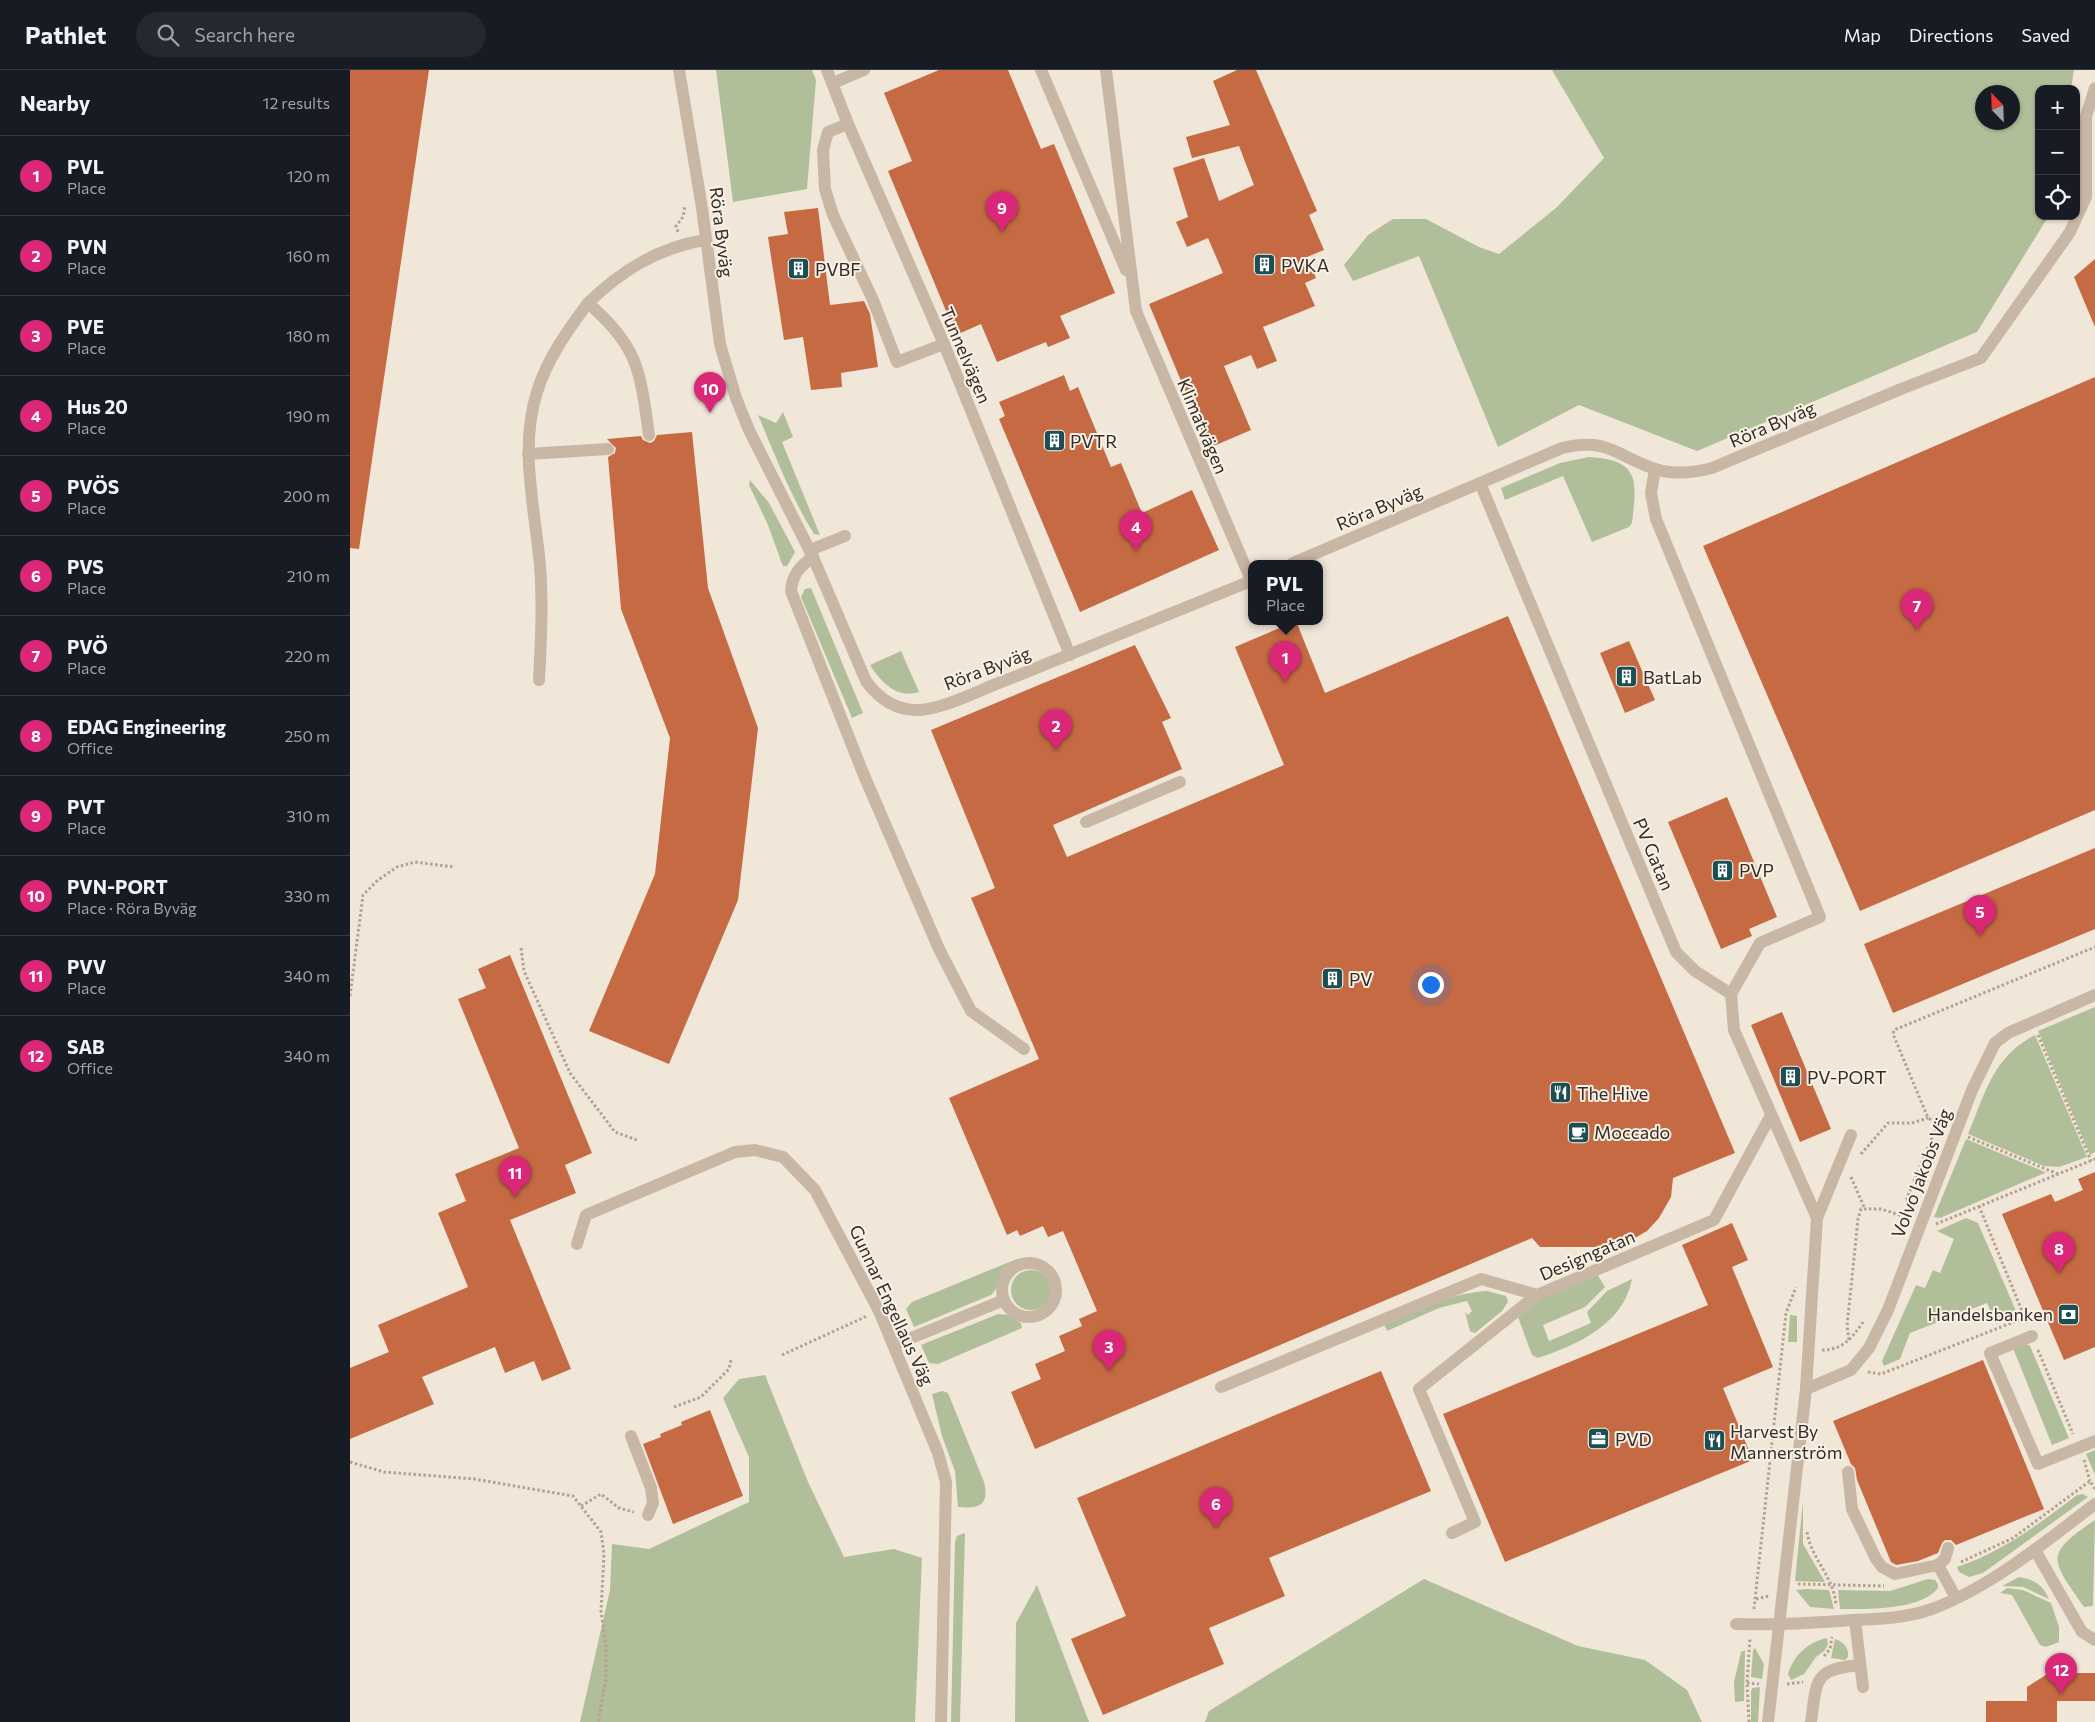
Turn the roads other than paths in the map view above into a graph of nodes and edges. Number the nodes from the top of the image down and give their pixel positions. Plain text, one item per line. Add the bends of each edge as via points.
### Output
1 (679, 70) edge
2 (827, 70) edge
3 (864, 70) edge
4 (1041, 70) edge
5 (1106, 70) edge
6 (833, 83) junction
7 (2095, 88) edge
8 (848, 124) junction
9 (704, 240) junction
10 (1132, 282) junction
11 (588, 303) junction
12 (944, 344) junction
13 (648, 435) dead end
14 (608, 449) dead end
15 (528, 454) junction
16 (1655, 469) junction
17 (1480, 483) junction
18 (845, 536) dead end
19 (811, 554) junction
20 (1300, 560) edge
21 (1248, 574) edge
22 (1248, 582) edge
23 (1070, 655) junction
24 (539, 680) dead end
25 (1180, 782) dead end
26 (1086, 822) dead end
27 (1731, 994) junction
28 (2095, 995) edge
29 (1024, 1049) dead end
30 (1771, 1115) junction
31 (1851, 1136) dead end
32 (1817, 1218) junction
33 (577, 1244) dead end
34 (1537, 1295) junction
35 (1004, 1300) junction
36 (2032, 1336) road end
37 (894, 1346) junction
38 (1221, 1387) dead end
39 (1806, 1389) junction
40 (632, 1436) dead end
41 (2095, 1440) edge
42 (1848, 1472) dead end
43 (2095, 1504) edge
44 (648, 1515) road end
45 (1452, 1533) dead end
46 (1948, 1548) dead end
47 (2035, 1550) junction
48 (1938, 1564) junction
49 (1956, 1598) junction
50 (1855, 1620) junction
51 (1736, 1624) dead end
52 (1780, 1626) junction
53 (2095, 1640) edge
54 (1860, 1665) junction
55 (1863, 1687) dead end
56 (941, 1722) edge
57 (1768, 1722) edge
58 (1812, 1722) edge

1 - 9 street, Röra Byväg via 702,208
2 - 6 street, Tunnelvägen
3 - 6 street
4 - 10 street, Klimatvägen
5 - 10 street, Klimatvägen
6 - 8 street, Tunnelvägen
7 - 16 street, Röra Byväg via 2086,116 2086,197 2070,232 1981,358 1712,468 1678,473
8 - 12 street, Tunnelvägen
8 - 12 street via 828,132 823,150 825,189 833,215 873,300 897,362
9 - 11 street via 651,256 608,284
9 - 19 street, Röra Byväg via 720,344 736,398
10 - 21 street, Klimatvägen via 1136,311
11 - 13 street via 610,322 630,349 639,374
11 - 15 street via 566,333 537,392 529,428
12 - 23 street, Tunnelvägen
14 - 15 street
15 - 24 street via 543,620
16 - 17 street, Röra Byväg via 1598,445 1579,444 1562,448
16 - 27 street via 1651,493 1656,519 1820,917 1760,943
17 - 20 street, Röra Byväg
17 - 27 street, PV Gatan via 1676,952 1694,972
18 - 19 street
19 - 23 street, Röra Byväg via 866,681 874,693 888,704 920,710 943,704
19 - 29 street via 792,578 791,591 863,773 939,948 971,1011
22 - 23 street, Röra Byväg
25 - 26 street
27 - 30 street via 1734,1030
28 - 39 street, Volvo Jakobs Väg via 2008,1033 1995,1043 1915,1220 1888,1310 1869,1348 1851,1370
30 - 32 street
30 - 34 street, Designgatan via 1714,1220
31 - 32 street
32 - 39 street
33 - 37 street, Gunnar Engellaus Väg via 586,1215 735,1152 767,1151 783,1157 815,1190
34 - 38 street, Designgatan via 1480,1279
34 - 45 street via 1419,1389 1475,1522
35 - 35 street via 1016,1313 1024,1316 1042,1314 1054,1301 1056,1284 1046,1268 1039,1264 1021,1264 1007,1274 1002,1291
35 - 37 street
36 - 41 street via 1990,1353 1997,1382 2033,1466
37 - 56 street, Gunnar Engellaus Väg via 938,1453 946,1482
39 - 52 street
40 - 44 street via 652,1488 653,1503
42 - 48 street via 1852,1509 1882,1567 1895,1574
43 - 47 street
46 - 48 street via 1945,1559
47 - 49 street
47 - 53 street via 2082,1632
48 - 49 street
49 - 50 street via 1932,1609 1898,1618
50 - 52 street
50 - 54 street
51 - 52 street
52 - 57 street
54 - 55 street
54 - 58 street via 1828,1670 1820,1678

